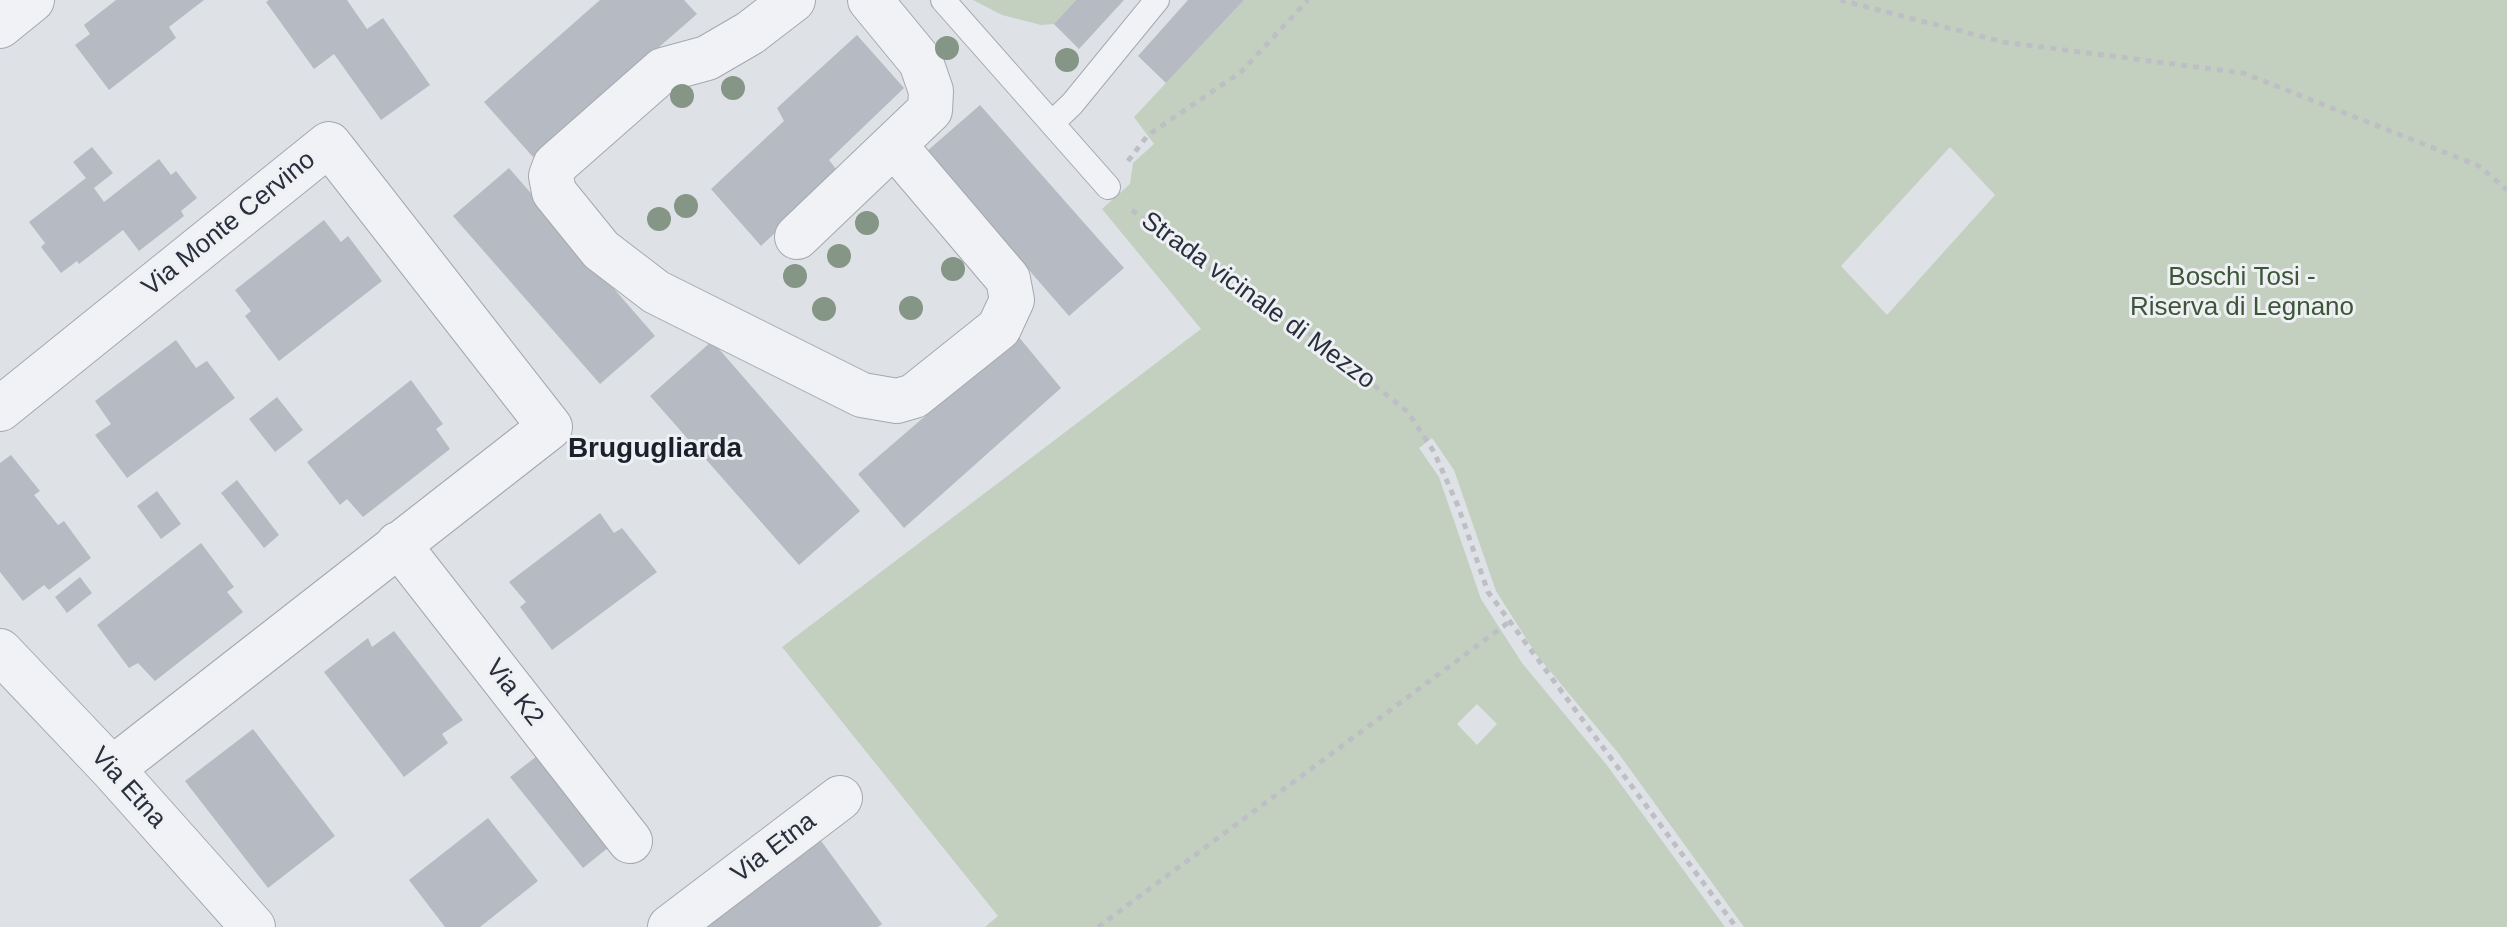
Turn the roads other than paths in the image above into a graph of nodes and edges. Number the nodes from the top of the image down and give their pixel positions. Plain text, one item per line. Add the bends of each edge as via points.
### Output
1 (32, 0) edge
2 (793, 0) edge
3 (870, 0) edge
4 (943, 0) edge
5 (1157, 0) edge
6 (0, 26) edge
7 (1052, 123) junction
8 (894, 145) junction
9 (1108, 187) road end
10 (797, 237) dead end
11 (0, 409) edge
12 (398, 544) junction
13 (0, 651) edge
14 (112, 769) junction
15 (840, 798) dead end
16 (630, 841) dead end
17 (253, 927) edge
18 (670, 927) edge

1 - 6 street
2 - 8 street via 707,58 663,70 555,165 554,192 601,250 656,292 862,395 897,401 914,396 999,328 1012,300 1008,279
3 - 8 street via 921,62 931,91 930,110
4 - 7 lane
5 - 7 lane
7 - 9 lane
8 - 10 street
11 - 12 street, Via Monte Cervino via 329,144 550,427
12 - 14 street
12 - 16 street, Via K2
13 - 14 street, Via Etna
14 - 17 street, Via Etna
15 - 18 street, Via Etna

